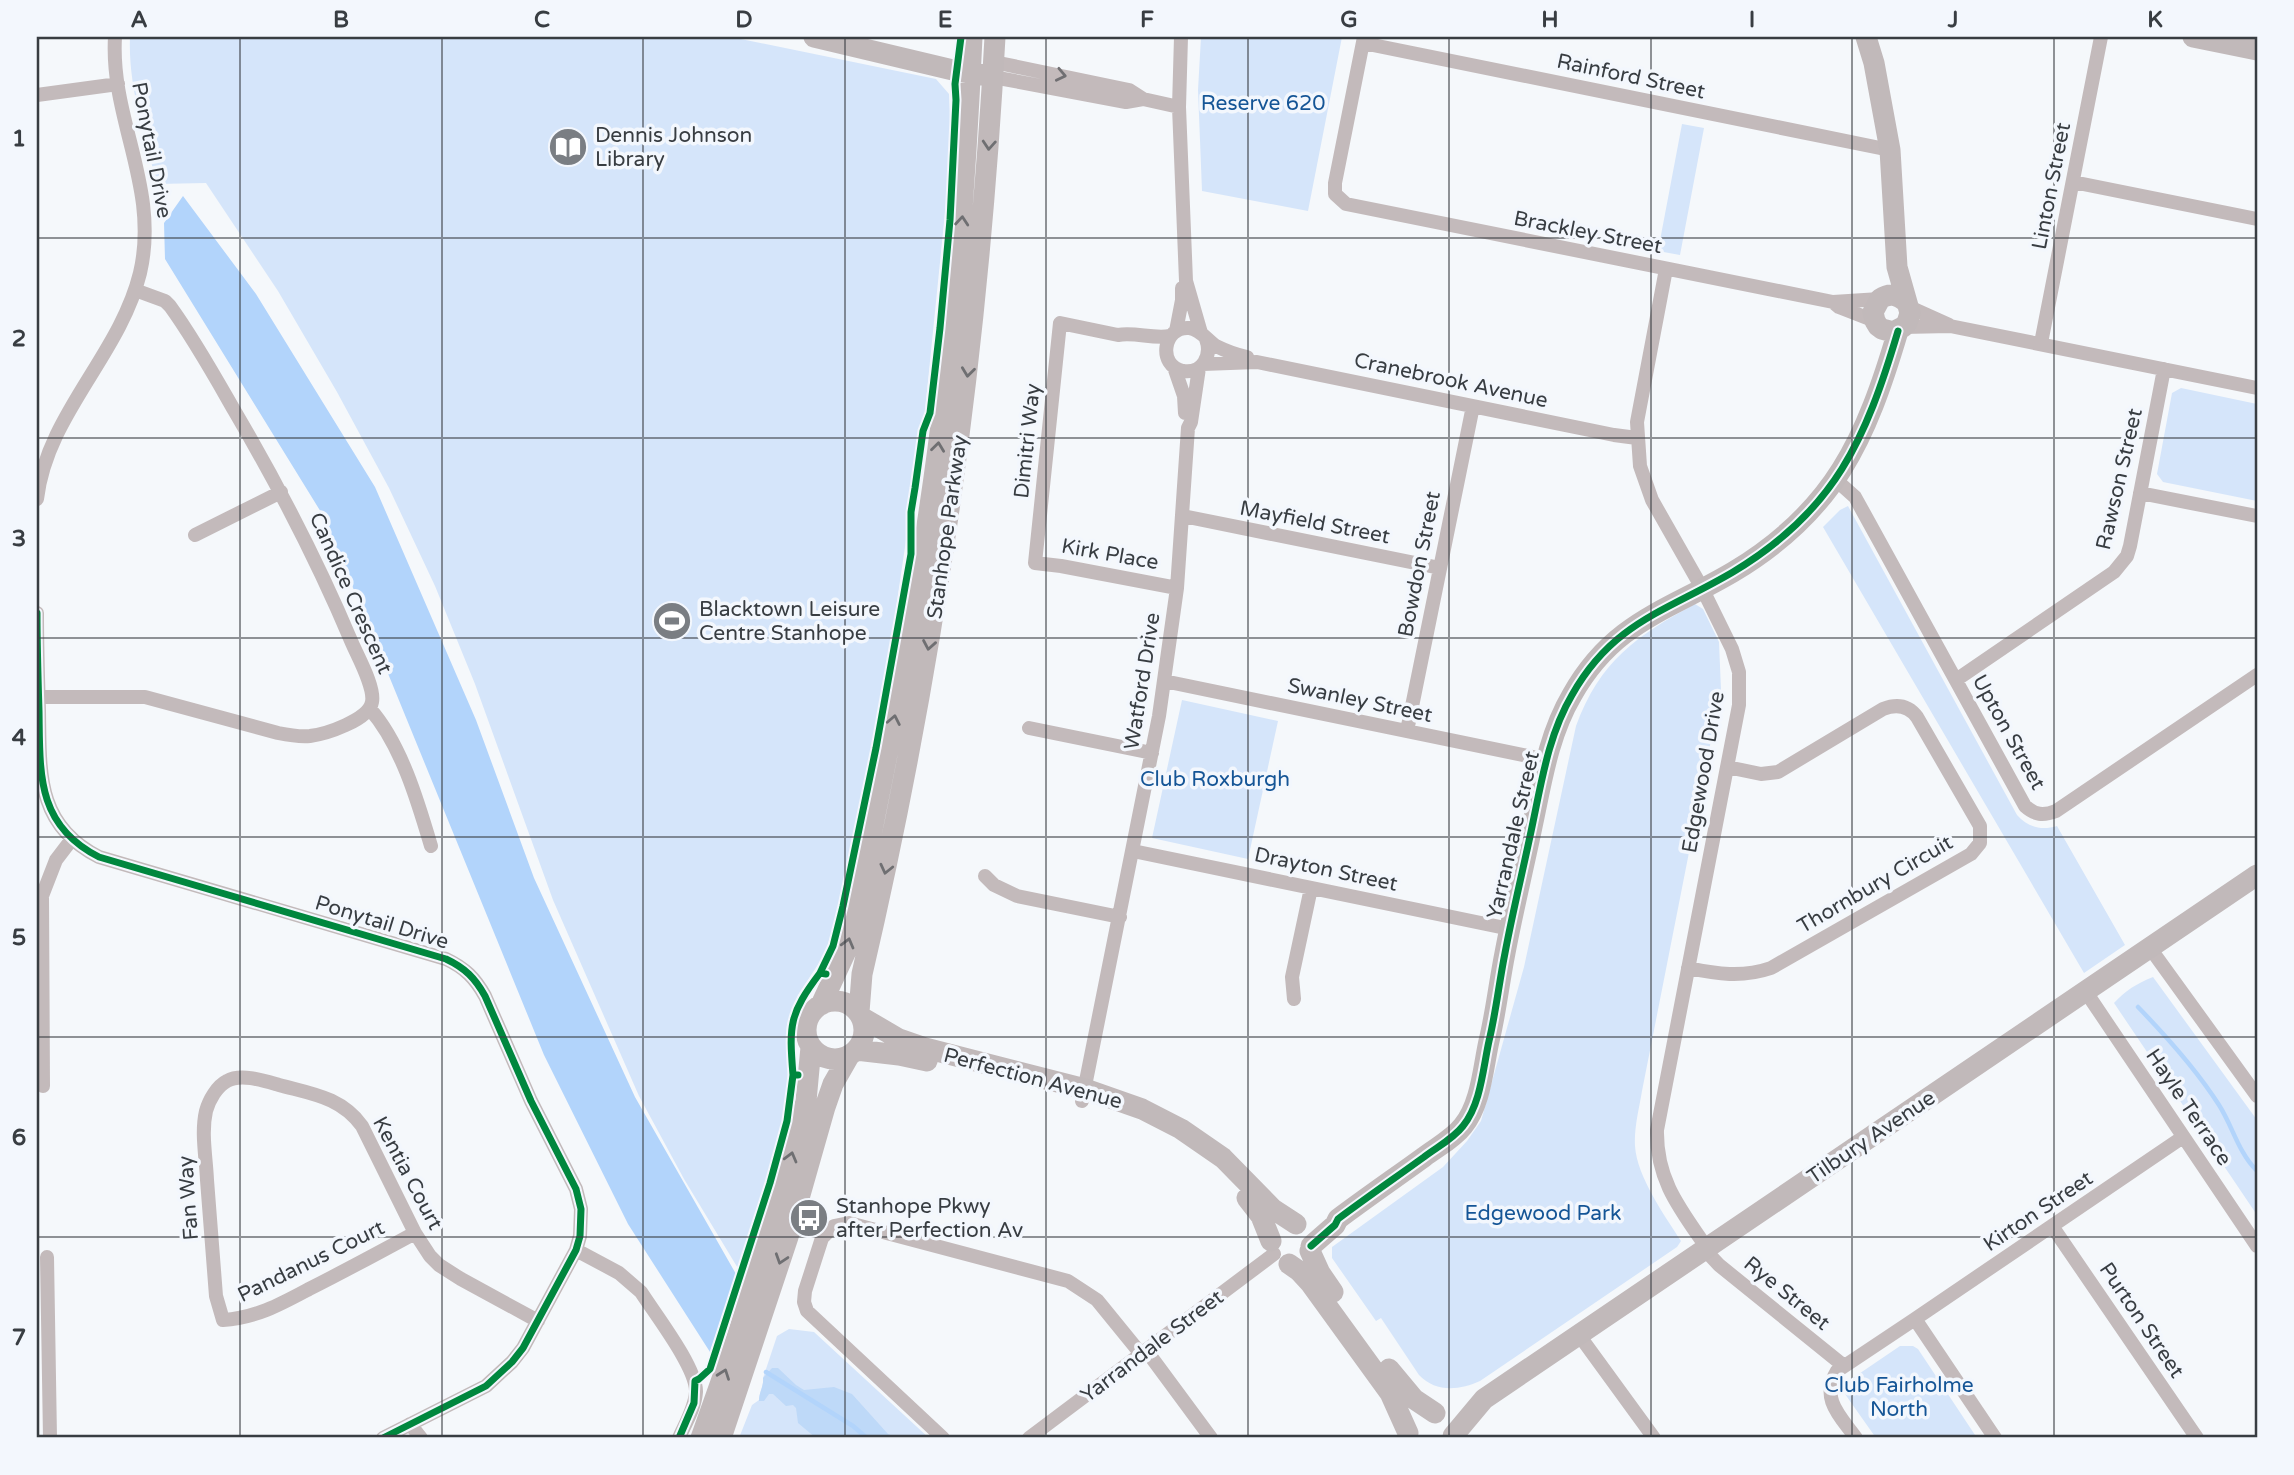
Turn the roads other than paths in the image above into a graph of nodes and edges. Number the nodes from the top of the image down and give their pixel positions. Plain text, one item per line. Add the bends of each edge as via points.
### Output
1 (115, 37) edge
2 (814, 37) edge
3 (856, 37) edge
4 (972, 37) edge
5 (995, 37) edge
6 (1181, 37) edge
7 (2101, 37) edge
8 (2193, 37) edge
9 (1868, 38) edge
10 (1363, 40) edge
11 (2257, 50) edge
12 (971, 66) junction
13 (994, 69) junction
14 (118, 84) junction
15 (37, 95) edge
16 (1179, 107) junction
17 (1890, 150) junction
18 (2073, 182) junction
19 (2257, 219) edge
20 (1894, 240) junction
21 (1666, 269) junction
22 (1186, 281) junction
23 (135, 290) junction
24 (1882, 298) junction
25 (1833, 302) junction
26 (1895, 319) junction
27 (1950, 326) junction
28 (1173, 334) junction
29 (1118, 335) junction
30 (1204, 336) junction
31 (2041, 343) junction
32 (1257, 362) junction
33 (1172, 365) junction
34 (1201, 366) junction
35 (2164, 369) junction
36 (2257, 388) edge
37 (1473, 406) junction
38 (1188, 428) junction
39 (1637, 438) junction
40 (41, 458) edge
41 (1836, 480) junction
42 (281, 492) junction
43 (2140, 493) junction
44 (37, 499) edge
45 (1183, 516) junction
46 (2257, 516) edge
47 (195, 535) dead end
48 (1035, 564) joint
49 (1440, 568) junction
50 (1177, 588) junction
51 (1702, 588) junction
52 (37, 613) edge
53 (2257, 675) edge
54 (1956, 680) junction
55 (1164, 681) junction
56 (38, 697) junction
57 (370, 709) junction
58 (1030, 728) dead end
59 (1407, 731) junction
60 (1152, 753) junction
61 (1547, 760) junction
62 (1727, 767) junction
63 (72, 839) junction
64 (431, 846) dead end
65 (1133, 850) junction
66 (2257, 875) edge
67 (985, 876) dead end
68 (1311, 888) junction
69 (1120, 917) junction
70 (1510, 929) junction
71 (2150, 948) junction
72 (1688, 968) junction
73 (2086, 992) junction
74 (1294, 999) dead end
75 (821, 1005) junction
76 (861, 1015) junction
77 (811, 1047) junction
78 (852, 1053) junction
79 (228, 1080) joint
80 (43, 1086) dead end
81 (1084, 1095) junction
82 (2257, 1096) edge
83 (2183, 1137) junction
84 (1338, 1219) junction
85 (1299, 1225) junction
86 (2052, 1226) junction
87 (415, 1233) junction
88 (2257, 1246) edge
89 (1310, 1249) junction
90 (1706, 1249) junction
91 (576, 1250) junction
92 (1278, 1253) junction
93 (47, 1257) dead end
94 (1915, 1319) junction
95 (223, 1320) joint
96 (538, 1321) junction
97 (1580, 1335) junction
98 (1144, 1352) junction
99 (1844, 1366) junction
100 (1484, 1399) junction
101 (1437, 1414) junction
102 (410, 1424) junction
103 (1407, 1437) edge
104 (1453, 1437) edge
105 (50, 1438) edge
106 (383, 1438) edge
107 (421, 1438) edge
108 (679, 1438) edge
109 (701, 1438) edge
110 (721, 1438) edge
111 (943, 1438) edge
112 (1029, 1438) edge
113 (1211, 1438) edge
114 (1654, 1438) edge
115 (1856, 1438) edge
116 (1995, 1438) edge
117 (2197, 1438) edge

1 - 14 street, Ponytail Drive
2 - 12 main road
3 - 12 main road
4 - 12 main road, Stanhope Parkway
5 - 13 main road, Stanhope Parkway
6 - 16 street
7 - 18 street, Linton Street
8 - 11 main road
9 - 17 main road, Yarrandale Street
10 - 17 street, Rainford Street
10 - 21 street, Brackley Street via 1335,183 1338,198 1351,206
12 - 13 main road
75 -> 12 main road, Stanhope Parkway via 846,951 854,918 914,609 948,363
13 - 16 street via 1126,102 1143,99
13 -> 76 main road, Stanhope Parkway via 974,321 946,543 914,734 862,974
14 - 15 street
14 - 23 street, Ponytail Drive via 144,205 145,239
16 - 22 street
17 - 20 main road, Yarrandale Street
18 - 19 street
18 - 31 street, Linton Street
20 - 24 main road, Yarrandale Street
20 - 26 main road, Yarrandale Street
21 - 25 street, Brackley Street
21 - 39 street, Edgewood Drive
22 - 28 street
22 - 30 street
23 - 40 street, Ponytail Drive
23 - 42 street, Candice Crescent via 170,306
24 - 25 street, Brackley Street
24 - 26 main road via 1896,295
25 - 26 street, Brackley Street
26 - 27 street
26 - 27 street via 1944,321
26 - 41 main road, Yarrandale Street via 1867,423
27 - 31 street
28 - 29 street
28 - 30 street via 1189,328
28 - 33 street via 1166,349
29 - 33 street via 1150,348
29 - 48 street, Dimitri Way via 1060,323
30 - 32 street, Cranebrook Avenue via 1220,348
30 - 34 street via 1209,352
31 - 35 street
32 - 34 street, Cranebrook Avenue
32 - 37 street, Cranebrook Avenue
33 - 34 street via 1186,371
33 - 38 street, Watford Drive via 1184,396
34 - 38 street, Watford Drive
35 - 36 street
35 - 43 street, Rawson Street
37 - 39 street, Cranebrook Avenue
37 - 49 street, Bowdon Street
38 - 45 street, Watford Drive
39 - 51 street, Edgewood Drive via 1647,488
40 - 44 street, Ponytail Drive
41 - 51 main road, Yarrandale Street via 1787,534
41 - 54 street, Upton Street via 1855,497
42 - 47 street
42 - 57 street, Candice Crescent via 371,687
43 - 46 street
43 - 54 street, Rawson Street via 2130,546 2121,565
45 - 49 street, Mayfield Street
45 - 50 street, Watford Drive
48 - 50 street, Kirk Place
49 - 59 street, Bowdon Street
50 - 55 street, Watford Drive
51 - 61 main road, Yarrandale Street via 1639,622 1594,663 1571,695
51 - 62 street, Edgewood Drive via 1739,672 1739,705
52 - 56 street, Ponytail Drive
53 - 54 street, Upton Street via 2056,811 2040,815 2025,806
55 - 59 street, Swanley Street
55 - 60 street, Watford Drive
56 - 57 street via 145,697 300,736 322,733 358,719
56 - 63 street, Ponytail Drive via 43,788 52,812
57 - 64 street via 394,742
58 - 60 street
59 - 61 street, Swanley Street
60 - 65 street, Watford Drive
61 - 70 main road, Yarrandale Street
62 - 72 street, Edgewood Drive
62 - 72 street, Thornbury Circuit via 1761,774 1778,772 1883,709 1903,706 1915,714 1980,826 1980,843 1971,854 1770,968 1744,975
63 - 80 street via 56,860 42,897
63 - 91 street, Ponytail Drive via 99,857 446,958 463,968 485,996 576,1189 582,1224
65 - 68 street, Drayton Street
65 - 69 street, Watford Drive
66 - 71 main road, Tilbury Avenue
67 - 69 street via 1017,896
68 - 70 street, Drayton Street
68 - 74 street via 1292,977
69 - 81 street, Watford Drive
70 - 84 main road, Yarrandale Street via 1470,1116 1454,1135
71 - 73 main road, Tilbury Avenue
71 - 82 street
72 - 90 street, Edgewood Drive via 1657,1144 1668,1189
73 - 83 street, Hayle Terrace
73 - 90 main road, Tilbury Avenue
75 - 76 main road via 837,1001
75 - 77 main road via 814,1009 807,1026
76 - 78 main road via 864,1035
76 - 81 main road, Perfection Avenue via 899,1039
77 - 78 main road via 825,1057
109 -> 77 main road via 785,1181 806,1101
78 - 81 main road, Perfection Avenue via 921,1059
78 -> 110 main road via 825,1107 788,1237
79 - 87 street, Kentia Court via 261,1080 331,1100 353,1114
79 - 95 street, Fan Way via 209,1100 205,1124 216,1297
81 - 85 main road, Perfection Avenue via 1142,1109 1181,1129 1223,1158 1273,1209
81 - 92 main road, Perfection Avenue via 1177,1140 1211,1164 1262,1216
83 - 86 street, Kirton Street
83 - 88 street, Hayle Terrace
84 - 85 main road, Yarrandale Street
84 - 89 main road, Yarrandale Street
85 - 89 main road via 1309,1235
85 - 92 main road via 1280,1227
86 - 94 street, Kirton Street
86 - 117 street, Purton Street
87 - 95 street, Pandanus Court via 258,1315
87 - 96 street, Kentia Court via 430,1256 450,1273
89 - 92 main road via 1299,1262
89 - 101 main road via 1320,1273 1401,1386
90 - 97 main road, Tilbury Avenue
90 - 99 street, Rye Street via 1719,1265
91 - 96 street, Ponytail Drive
91 - 108 street via 636,1287 691,1371 694,1403
92 - 98 street, Yarrandale Street
92 - 103 main road, Perfection Avenue via 1311,1284 1390,1393
93 - 105 street
94 - 99 street, Kirton Street
94 - 116 street
96 - 102 street, Ponytail Drive via 523,1349 486,1386
97 - 100 main road, Tilbury Avenue
97 - 114 street
98 - 111 street via 1097,1300 1068,1281 849,1223 834,1226 822,1238 805,1291 807,1311
98 - 112 street, Yarrandale Street
98 - 113 street
99 - 115 street via 1833,1378 1830,1397
100 - 101 main road, Tilbury Avenue
100 - 104 main road, Tilbury Avenue
101 - 103 main road, Tilbury Avenue via 1420,1415
101 - 104 main road via 1450,1423
102 - 106 street, Ponytail Drive
102 - 107 street

